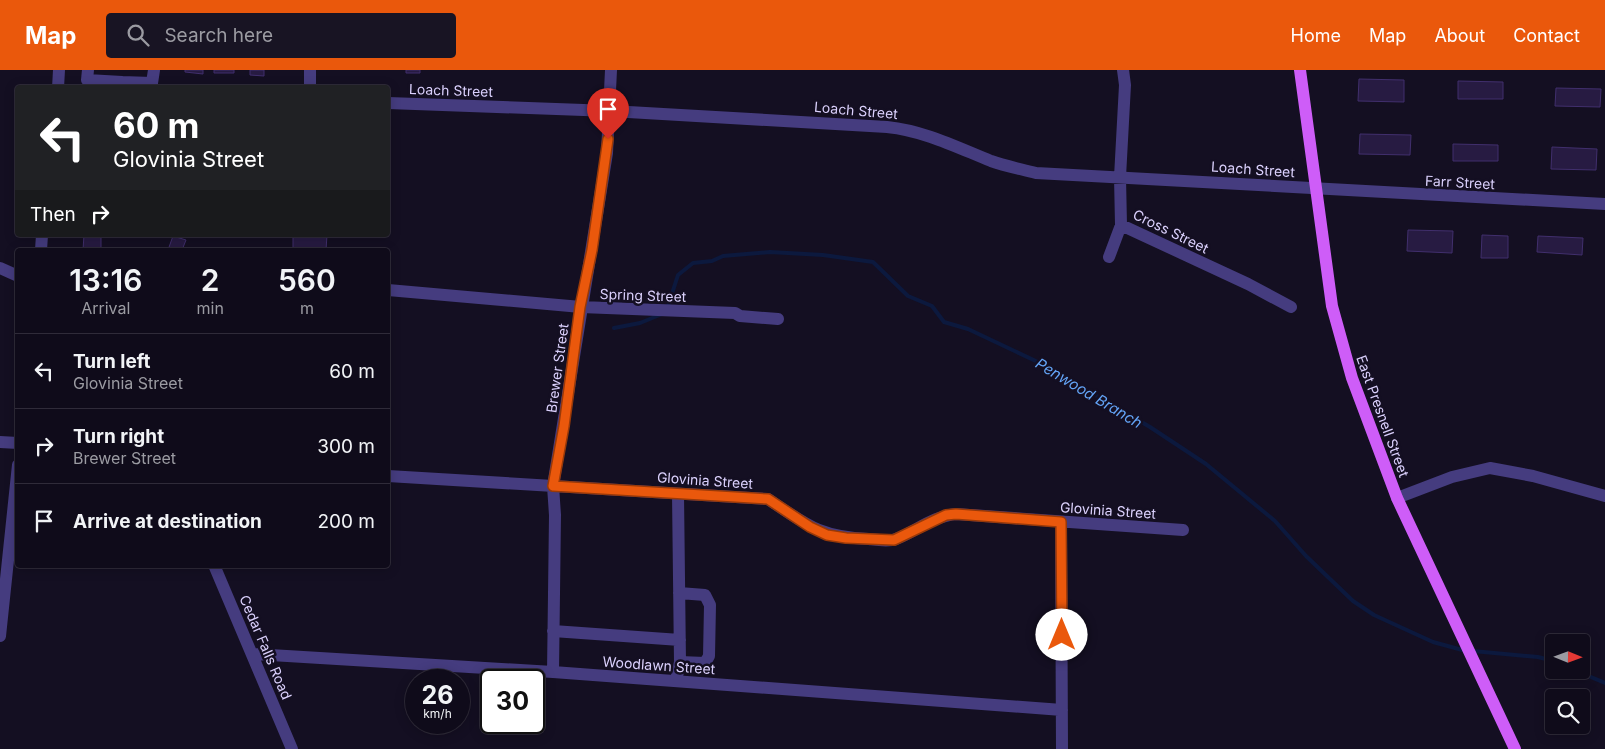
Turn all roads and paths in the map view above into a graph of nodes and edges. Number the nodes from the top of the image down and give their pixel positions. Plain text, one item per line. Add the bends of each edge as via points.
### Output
1 (59, 70) edge
2 (88, 70) edge
3 (154, 70) edge
4 (310, 70) edge
5 (612, 70) edge
6 (1123, 70) edge
7 (1300, 70) edge
8 (58, 85) edge
9 (122, 85) edge
10 (310, 85) edge
11 (390, 102) edge
12 (611, 111) junction
13 (1120, 177) junction
14 (1314, 188) junction
15 (1605, 204) edge
16 (1121, 225) junction
17 (1108, 257) dead end
18 (1, 270) edge
19 (15, 275) edge
20 (390, 290) edge
21 (580, 307) junction
22 (1291, 307) dead end
23 (778, 318) dead end
24 (0, 442) edge
25 (15, 443) edge
26 (390, 476) edge
27 (553, 486) junction
28 (15, 490) edge
29 (678, 494) junction
30 (1605, 496) edge
31 (1397, 498) junction
32 (1061, 522) junction
33 (1184, 530) dead end
34 (215, 568) edge
35 (679, 594) junction
36 (2, 598) edge
37 (553, 631) junction
38 (0, 636) edge
39 (680, 640) junction
40 (253, 654) junction
41 (680, 662) junction
42 (553, 672) junction
43 (676, 681) junction
44 (1062, 710) junction
45 (290, 745) edge
46 (1062, 749) edge
47 (1516, 749) edge

1 - 8 street
2 - 9 street via 87,80
3 - 9 street via 152,83
4 - 10 street
5 - 12 street, Brewer Street
6 - 13 street, Cross Street
7 - 14 main road, East Presnell Street
11 - 12 street, Loach Street
12 - 13 street, Loach Street via 902,128 953,143 1006,166 1036,173
12 - 21 street, Brewer Street via 599,205
13 - 14 street, Loach Street
13 - 16 street, Cross Street
14 - 15 street, Farr Street
14 - 31 main road, East Presnell Street via 1332,306 1352,378
16 - 17 street
16 - 22 street, Cross Street
18 - 19 street
20 - 21 street, Spring Street
21 - 23 street, Spring Street via 735,313
21 - 27 street, Brewer Street
24 - 25 street
26 - 27 street, Glovinia Street
27 - 29 street, Glovinia Street
27 - 37 street, Brewer Street
28 - 36 street
29 - 32 street, Glovinia Street via 768,499 810,527 827,535 846,538 894,540 946,515 956,514
29 - 35 street
30 - 31 street via 1490,468 1452,477
31 - 47 main road, East Presnell Street
32 - 33 street, Glovinia Street
32 - 44 street
34 - 40 street, Cedar Falls Road
35 - 39 street
35 - 41 street via 705,595 710,605 709,656 705,663
36 - 38 street
37 - 39 street
37 - 42 street, Brewer Street
39 - 41 street
40 - 42 street, Woodlawn Street
40 - 45 street, Cedar Falls Road
41 - 43 street
42 - 43 street, Woodlawn Street
43 - 44 street, Woodlawn Street
44 - 46 street

